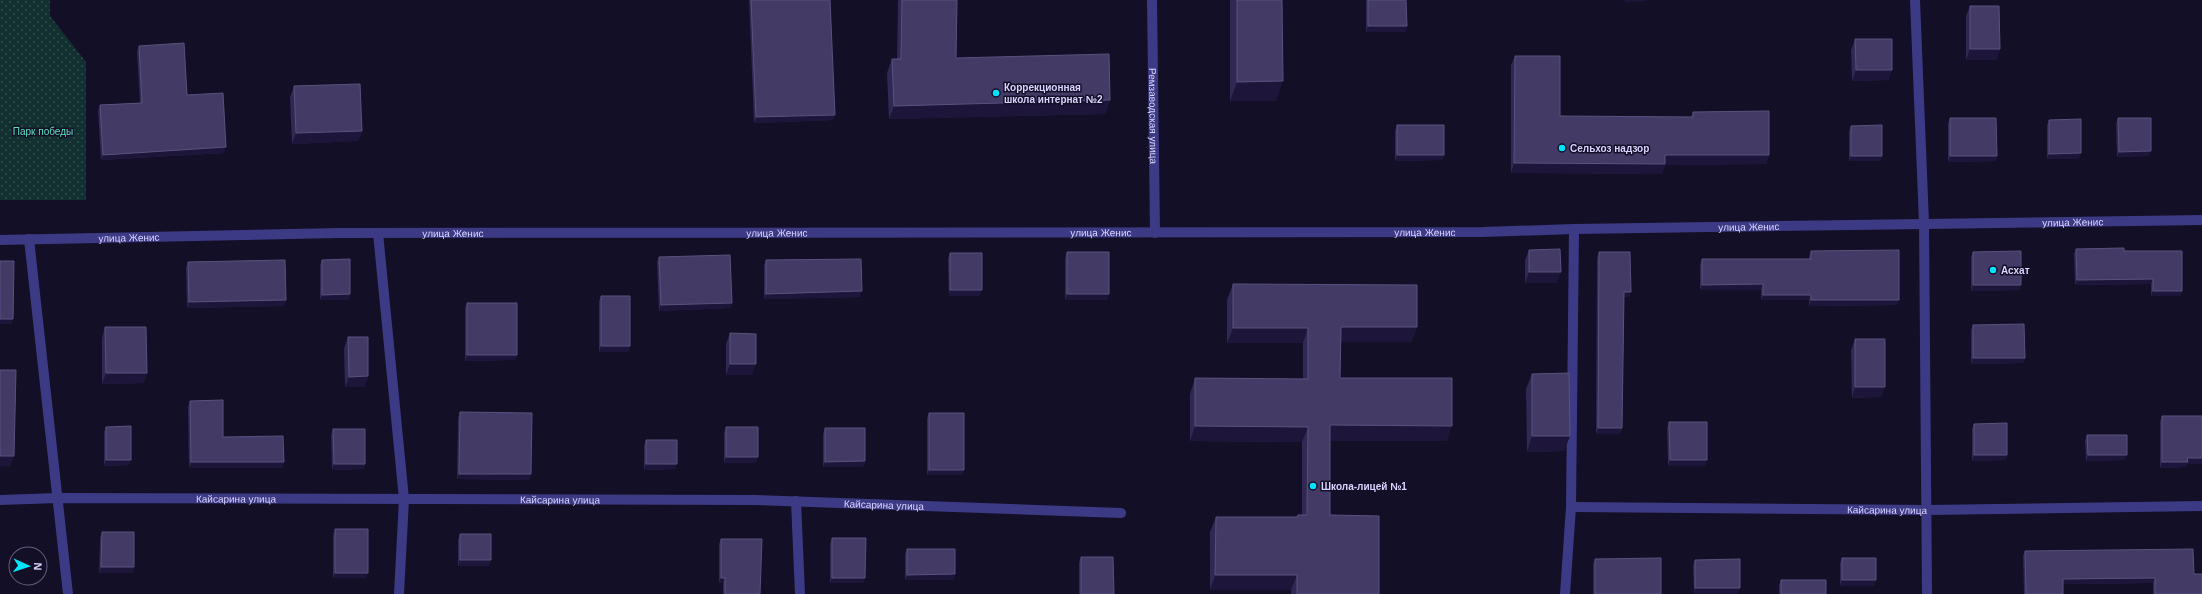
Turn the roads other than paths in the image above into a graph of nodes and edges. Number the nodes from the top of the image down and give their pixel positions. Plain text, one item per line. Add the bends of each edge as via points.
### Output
1 (1152, 0) edge
2 (1915, 0) edge
3 (2202, 220) edge
4 (1924, 224) junction
5 (1574, 228) junction
6 (378, 233) junction
7 (1155, 233) junction
8 (29, 239) junction
9 (0, 240) edge
10 (58, 498) junction
11 (404, 499) junction
12 (0, 500) edge
13 (796, 501) junction
14 (2202, 506) edge
15 (1571, 507) junction
16 (1928, 510) junction
17 (1121, 513) dead end
18 (68, 594) edge
19 (399, 594) edge
20 (800, 594) edge
21 (1565, 594) edge
22 (1927, 594) edge

1 - 7 street, Ремзаводская улица
2 - 4 street
3 - 4 street, улица Женис
4 - 5 street, улица Женис
4 - 16 street
5 - 7 street, улица Женис via 1483,232
5 - 15 street
6 - 7 street, улица Женис
6 - 8 street, улица Женис
6 - 11 street
8 - 9 street, улица Женис
8 - 10 street
10 - 11 street, Кайсарина улица
10 - 12 street, Кайсарина улица
10 - 18 street
11 - 13 street, Кайсарина улица
11 - 19 street
13 - 17 street, Кайсарина улица
13 - 20 street
14 - 16 street, Кайсарина улица
15 - 16 street, Кайсарина улица
15 - 21 street
16 - 22 street

